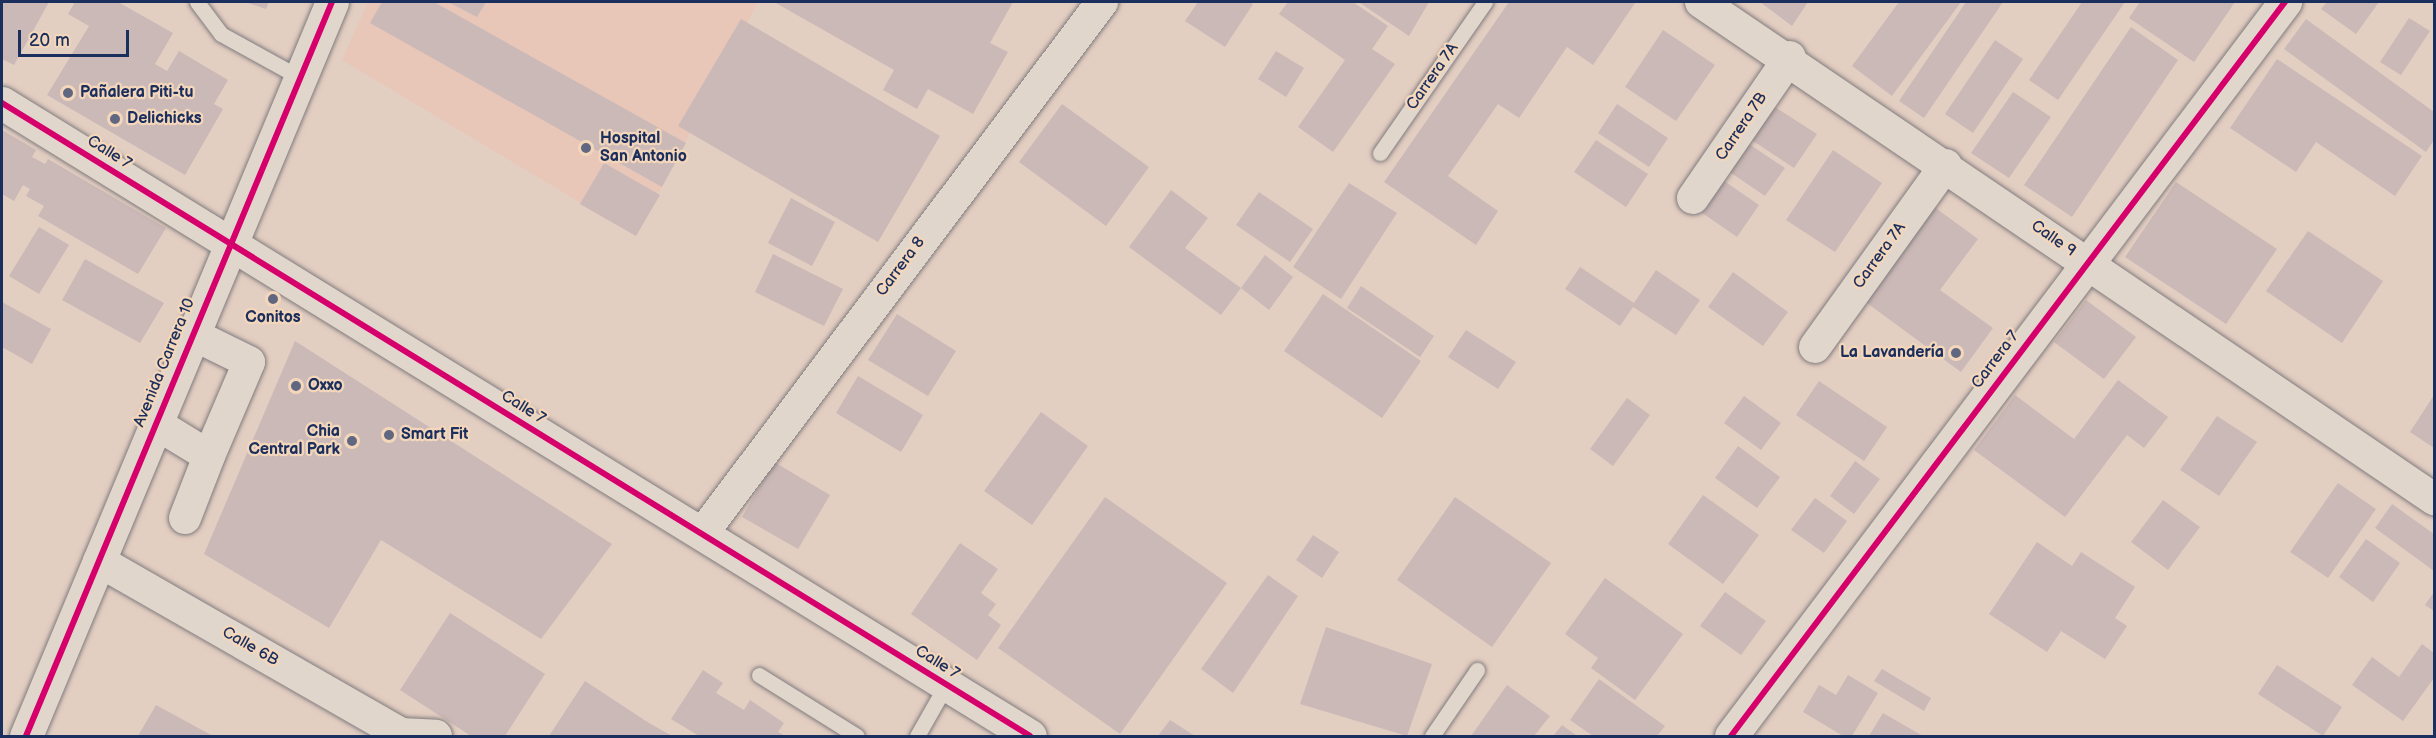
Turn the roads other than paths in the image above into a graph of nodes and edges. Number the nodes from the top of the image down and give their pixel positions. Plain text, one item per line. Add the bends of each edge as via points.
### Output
1 (197, 2) edge
2 (332, 2) edge
3 (1102, 2) edge
4 (1485, 2) edge
5 (1701, 2) edge
6 (2284, 2) edge
7 (1790, 57) junction
8 (299, 77) junction
9 (2, 103) edge
10 (1380, 153) dead end
11 (1946, 165) junction
12 (1693, 198) dead end
13 (229, 243) junction
14 (2086, 262) junction
15 (192, 334) junction
16 (1815, 347) dead end
17 (155, 423) junction
18 (209, 456) junction
19 (2434, 499) edge
20 (185, 518) dead end
21 (702, 534) junction
22 (99, 561) junction
23 (1477, 670) dead end
24 (759, 675) dead end
25 (946, 685) junction
26 (26, 736) edge
27 (401, 736) edge
28 (436, 736) edge
29 (857, 736) edge
30 (917, 736) edge
31 (1030, 736) edge
32 (1432, 736) edge
33 (1731, 736) edge

1 - 8 lane via 221,34
2 - 8 street, Avenida Carrera 10
3 - 21 street, Carrera 8
4 - 10 lane, Carrera 7A
5 - 7 street, Calle 9
6 - 14 street, Carrera 7
7 - 11 street, Calle 9
7 - 12 street, Carrera 7B
8 - 13 street, Avenida Carrera 10
9 - 13 street, Calle 7
11 - 14 street, Calle 9
11 - 16 street, Carrera 7A
13 - 15 street, Avenida Carrera 10
13 - 21 street, Calle 7
14 - 19 street, Calle 9
14 - 33 street, Carrera 7
15 - 17 street, Avenida Carrera 10
15 - 18 street via 249,362
17 - 18 street
17 - 22 street, Avenida Carrera 10
18 - 20 street
21 - 25 street, Calle 7
22 - 26 street, Avenida Carrera 10
22 - 27 street, Calle 6B
23 - 32 lane
24 - 29 lane
25 - 30 lane
25 - 31 street, Calle 7
27 - 28 street, Calle 6B

